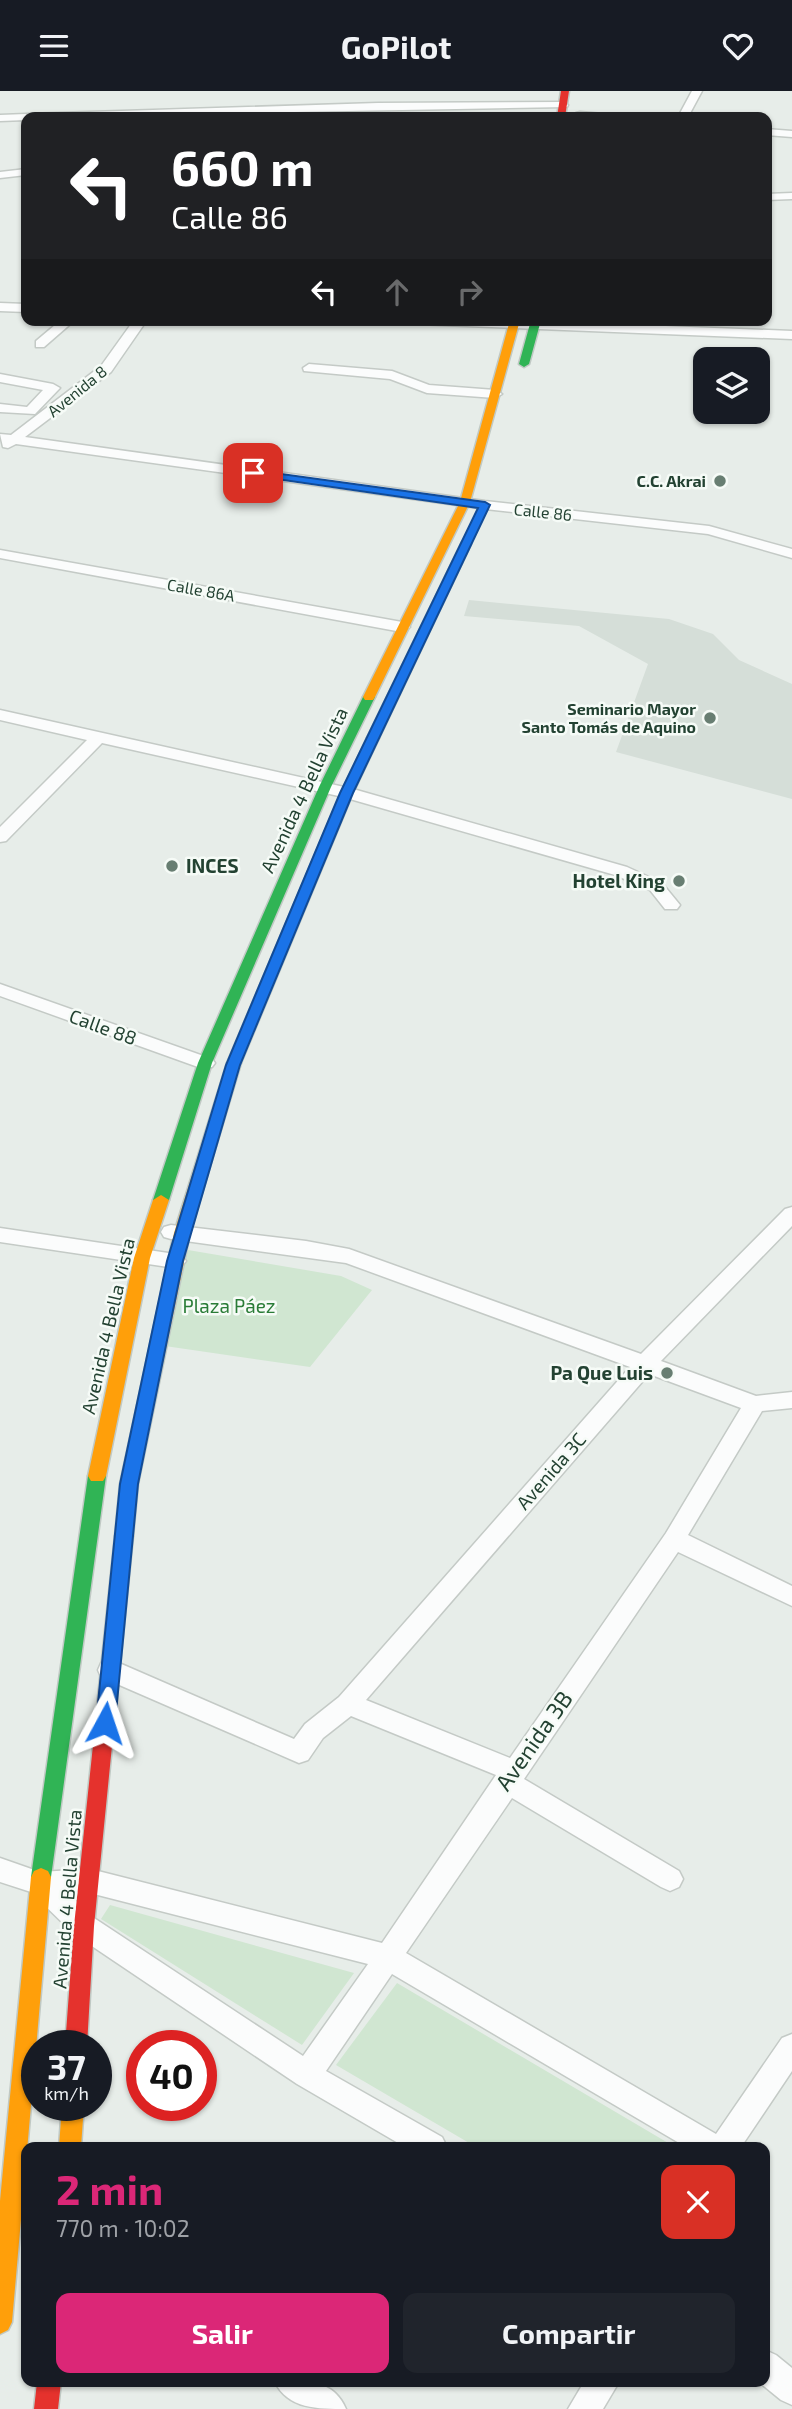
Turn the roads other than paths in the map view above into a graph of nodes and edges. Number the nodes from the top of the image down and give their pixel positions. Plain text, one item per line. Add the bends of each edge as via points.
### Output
1 (378, 91) edge
2 (580, 91) edge
3 (697, 91) edge
4 (563, 104) edge
5 (378, 106) junction
6 (187, 112) edge
7 (371, 112) edge
8 (580, 112) edge
9 (686, 112) edge
10 (21, 117) edge
11 (0, 118) edge
12 (772, 132) edge
13 (792, 134) edge
14 (21, 173) edge
15 (0, 175) edge
16 (772, 198) edge
17 (791, 200) edge
18 (0, 307) edge
19 (21, 308) edge
20 (62, 326) edge
21 (137, 326) edge
22 (513, 326) edge
23 (535, 326) edge
24 (615, 326) edge
25 (792, 335) edge
26 (40, 344) dead end
27 (309, 368) dead end
28 (520, 377) dead end
29 (0, 378) edge
30 (495, 394) junction
31 (0, 408) edge
32 (7, 439) edge
33 (0, 450) edge
34 (465, 502) junction
35 (481, 512) junction
36 (709, 530) junction
37 (792, 545) edge
38 (0, 554) edge
39 (792, 554) edge
40 (402, 627) junction
41 (0, 715) edge
42 (100, 736) junction
43 (325, 787) junction
44 (346, 793) junction
45 (0, 837) edge
46 (671, 905) dead end
47 (0, 990) edge
48 (205, 1063) junction
49 (792, 1214) edge
50 (151, 1230) junction
51 (182, 1233) junction
52 (0, 1235) edge
53 (142, 1258) junction
54 (175, 1261) junction
55 (644, 1365) junction
56 (791, 1396) edge
57 (755, 1404) junction
58 (674, 1539) junction
59 (792, 1597) edge
60 (110, 1670) junction
61 (348, 1704) junction
62 (510, 1776) junction
63 (0, 1870) edge
64 (670, 1879) dead end
65 (90, 1881) junction
66 (40, 1884) junction
67 (84, 1926) junction
68 (386, 1956) junction
69 (77, 2030) edge
70 (792, 2047) edge
71 (307, 2075) junction
72 (72, 2121) edge
73 (70, 2142) edge
74 (423, 2142) edge
75 (703, 2142) edge
76 (726, 2142) edge
77 (6, 2204) edge
78 (0, 2322) edge
79 (770, 2370) edge
80 (48, 2387) edge
81 (297, 2387) edge
82 (599, 2387) edge
83 (792, 2389) edge
84 (46, 2409) edge
85 (330, 2409) edge
86 (584, 2409) edge

1 - 5 street
2 - 8 street
3 - 9 street
4 - 5 street
5 - 6 street
5 - 7 street
10 - 11 street
12 - 13 street
14 - 15 street
16 - 17 street
18 - 19 street
20 - 26 street
21 - 32 street, Avenida 8 via 106,369
22 - 30 street, Avenida 4 Bella Vista
23 - 28 street
24 - 25 street
27 - 30 street via 392,375 427,389
29 - 31 street via 54,388 30,411
30 - 34 street, Avenida 4 Bella Vista
32 - 33 street, Avenida 8
32 - 34 street, Calle 86
34 - 35 street, Calle 86
34 - 40 street, Avenida 4 Bella Vista
35 - 36 street, Calle 86
35 - 44 street, Avenida 4 Bella Vista
36 - 37 street
36 - 39 street, Calle 86
38 - 40 street, Calle 86A
40 - 43 street, Avenida 4 Bella Vista
41 - 42 street
42 - 43 street
42 - 45 street
43 - 44 street
43 - 48 street, Avenida 4 Bella Vista
44 - 46 street via 621,871 656,885
44 - 51 street, Avenida 4 Bella Vista via 233,1065
47 - 48 street, Calle 88
48 - 50 street, Avenida 4 Bella Vista
49 - 55 street, Avenida 3C
50 - 51 street
50 - 53 street, Avenida 4 Bella Vista
51 - 54 street, Avenida 4 Bella Vista
51 - 55 street via 349,1256
52 - 53 street
53 - 54 street
53 - 66 street, Avenida 4 Bella Vista via 95,1483
54 - 60 street, Avenida 4 Bella Vista via 129,1484
55 - 57 street
55 - 61 street, Avenida 3C
56 - 57 street
57 - 58 street, Avenida 3B
58 - 59 street
58 - 62 street, Avenida 3B
60 - 61 street, Avenida 3C via 299,1752 314,1731
60 - 65 street, Avenida 4 Bella Vista
61 - 62 street
62 - 64 street
62 - 68 street, Avenida 3B
63 - 66 street
65 - 66 street
65 - 67 street, Avenida 4 Bella Vista
65 - 68 street
66 - 67 street
66 - 77 street, Avenida 4 Bella Vista
67 - 69 street, Avenida 4 Bella Vista
67 - 71 street
68 - 71 street, Avenida 3B
68 - 75 street
70 - 76 street
71 - 74 street
72 - 73 street
77 - 78 street, Avenida 4 Bella Vista
79 - 83 street
80 - 84 street
81 - 85 street
82 - 86 street

